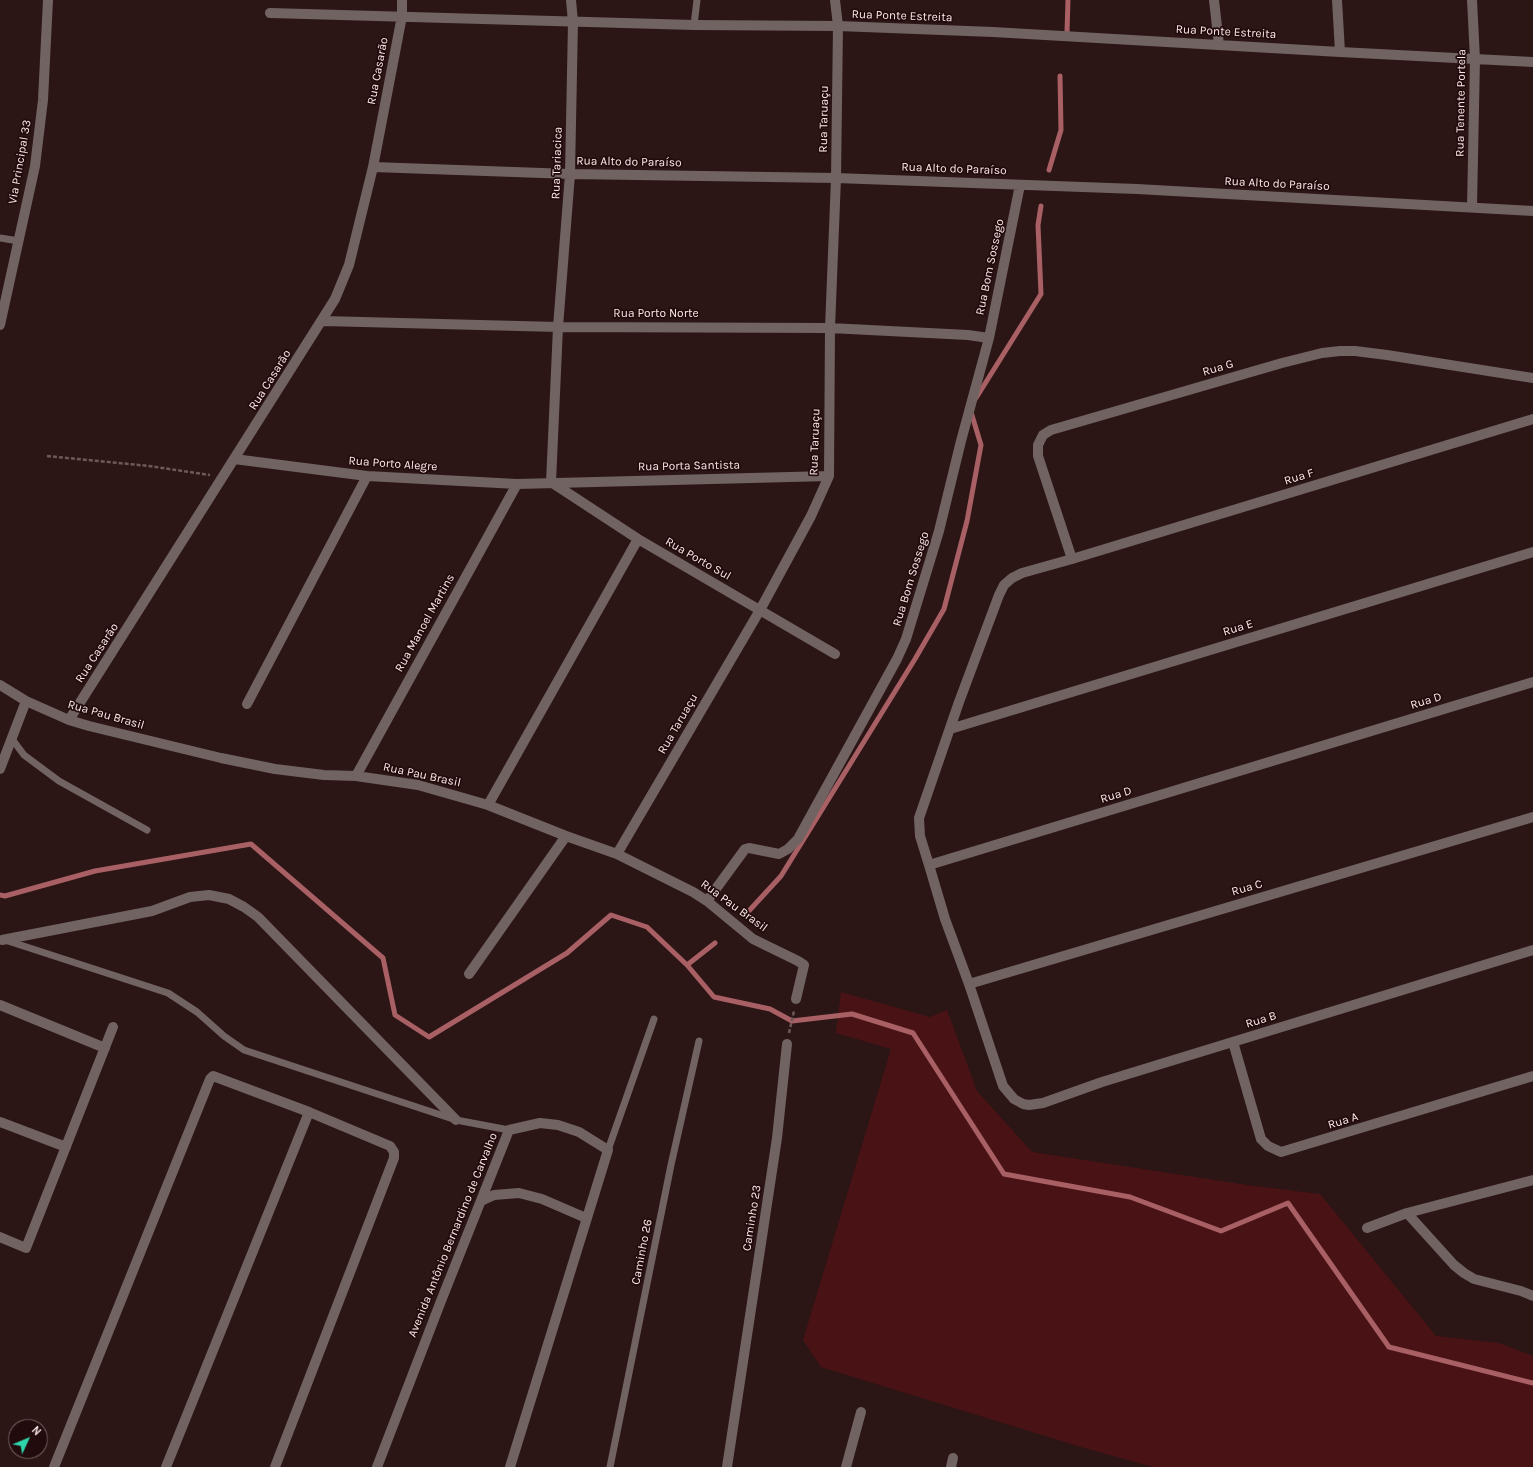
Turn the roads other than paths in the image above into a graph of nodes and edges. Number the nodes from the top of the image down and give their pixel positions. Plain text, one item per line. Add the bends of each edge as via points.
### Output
1 (48, 0) edge
2 (402, 0) edge
3 (571, 0) edge
4 (696, 0) edge
5 (835, 0) edge
6 (1214, 0) edge
7 (1337, 0) edge
8 (1472, 0) edge
9 (270, 13) dead end
10 (402, 16) junction
11 (573, 22) junction
12 (694, 25) junction
13 (838, 26) junction
14 (1219, 44) junction
15 (1340, 52) junction
16 (1475, 59) junction
17 (1533, 62) edge
18 (372, 167) junction
19 (570, 174) junction
20 (836, 178) junction
21 (1020, 185) junction
22 (1472, 207) junction
23 (1533, 211) edge
24 (0, 238) edge
25 (19, 241) junction
26 (323, 320) junction
27 (0, 325) edge
28 (558, 327) junction
29 (830, 328) junction
30 (989, 338) junction
31 (1533, 378) edge
32 (1533, 419) edge
33 (234, 459) junction
34 (367, 476) junction
35 (829, 476) junction
36 (551, 482) junction
37 (518, 484) junction
38 (638, 539) junction
39 (1533, 552) edge
40 (1072, 559) junction
41 (760, 610) junction
42 (835, 654) dead end
43 (1533, 682) edge
44 (0, 685) edge
45 (26, 700) junction
46 (247, 704) dead end
47 (69, 720) junction
48 (950, 729) junction
49 (12, 739) junction
50 (0, 769) edge
51 (356, 776) junction
52 (488, 805) junction
53 (1533, 818) edge
54 (147, 830) dead end
55 (566, 836) junction
56 (617, 854) junction
57 (929, 865) junction
58 (707, 901) junction
59 (1, 939) edge
60 (1533, 950) edge
61 (468, 974) dead end
62 (969, 984) junction
63 (796, 999) road end
64 (0, 1005) edge
65 (654, 1019) dead end
66 (113, 1026) dead end
67 (699, 1041) dead end
68 (1233, 1042) junction
69 (788, 1044) road end
70 (105, 1048) junction
71 (1533, 1076) edge
72 (309, 1112) junction
73 (456, 1120) junction
74 (0, 1122) edge
75 (509, 1130) junction
76 (66, 1147) junction
77 (608, 1150) junction
78 (1533, 1180) edge
79 (481, 1201) junction
80 (1408, 1213) junction
81 (586, 1218) junction
82 (1367, 1228) dead end
83 (0, 1237) edge
84 (1533, 1288) edge
85 (1521, 1291) junction
86 (1533, 1296) edge
87 (861, 1412) dead end
88 (54, 1467) edge
89 (166, 1467) edge
90 (275, 1467) edge
91 (377, 1467) edge
92 (510, 1467) edge
93 (610, 1467) edge
94 (727, 1467) edge
95 (846, 1467) edge

1 - 25 street, Via Principal 33 via 40,132
2 - 10 street, Rua Casarão
3 - 11 street, Rua Tariacica
4 - 12 lane
5 - 13 street, Rua Taruaçu
6 - 14 street
7 - 15 street
8 - 16 street, Rua Tenente Portela
9 - 10 street, Rua Ponte Estreita
10 - 11 street, Rua Ponte Estreita
10 - 18 street, Rua Casarão
11 - 12 street, Rua Ponte Estreita
11 - 19 street, Rua Tariacica
12 - 13 street, Rua Ponte Estreita
13 - 14 street, Rua Ponte Estreita
13 - 20 street, Rua Taruaçu
14 - 15 street, Rua Ponte Estreita
15 - 16 street, Rua Ponte Estreita
16 - 17 street, Rua Ponte Estreita
16 - 22 street, Rua Tenente Portela
18 - 19 street, Rua Alto do Paraíso
18 - 26 street, Rua Casarão via 350,265
19 - 20 street, Rua Alto do Paraíso
19 - 28 street, Rua Tariacica
20 - 21 street, Rua Alto do Paraíso
20 - 29 street, Rua Taruaçu
21 - 22 street, Rua Alto do Paraíso
21 - 30 street, Rua Bom Sossego
22 - 23 street, Rua Alto do Paraíso
24 - 25 lane
25 - 27 street, Via Principal 33
26 - 28 street, Rua Porto Norte
26 - 33 street, Rua Casarão
28 - 29 street, Rua Porto Norte
28 - 36 street, Rua Tariacica
29 - 30 street, Rua Porto Norte
29 - 35 street, Rua Taruaçu
30 - 58 street, Rua Bom Sossego via 939,531 906,639 897,659 798,839 788,850 779,854 745,849
31 - 40 street, Rua G via 1388,354 1334,351 1282,363 1051,430 1043,435 1038,445 1038,456
32 - 40 street, Rua F
33 - 34 street, Rua Porto Alegre
33 - 47 street, Rua Casarão
34 - 37 street, Rua Porto Alegre
34 - 46 street
35 - 36 street, Rua Porta Santista
35 - 41 street, Rua Taruaçu via 811,516
36 - 37 street, Rua Porto Alegre
36 - 38 street, Rua Porto Sul
37 - 51 street, Rua Manoel Martins
38 - 41 street, Rua Porto Sul
38 - 52 street
39 - 48 street, Rua E
40 - 48 street via 1022,572 1004,585
41 - 42 street, Rua Porto Sul
41 - 56 street, Rua Taruaçu
43 - 57 street, Rua D
44 - 45 street, Rua Pau Brasil
45 - 47 street, Rua Pau Brasil
45 - 49 street
47 - 51 street, Rua Pau Brasil via 220,758 275,769
48 - 57 street via 919,818 920,836
49 - 50 street
49 - 54 lane via 24,755 59,781
51 - 52 street, Rua Pau Brasil via 418,785
52 - 55 street, Rua Pau Brasil
53 - 62 street, Rua C
55 - 56 street, Rua Pau Brasil
55 - 61 street
56 - 58 street, Rua Pau Brasil via 670,879
57 - 62 street via 945,919
58 - 63 street, Rua Pau Brasil via 753,939 804,965
59 - 73 lane via 168,993 197,1012 233,1044 244,1050
59 - 73 street via 152,911 190,897 209,895 229,899 258,917
60 - 68 street, Rua B
62 - 68 street, Rua B via 1003,1086 1014,1099 1023,1104 1043,1102
64 - 70 street
65 - 77 lane
66 - 70 street
67 - 93 lane, Caminho 26 via 671,1165
68 - 71 street, Rua A via 1261,1139 1268,1146 1281,1152
69 - 94 street, Caminho 23 via 777,1138
70 - 76 street
72 - 88 street via 217,1077 211,1077
72 - 89 street
72 - 90 street via 390,1146 394,1158
73 - 75 lane
74 - 76 street
75 - 77 street, Avenida Antônio Bernardino de Carvalho via 540,1123 558,1125 579,1132
75 - 79 street, Avenida Antônio Bernardino de Carvalho
76 - 83 street via 26,1248
77 - 81 street
78 - 80 street
79 - 81 street via 494,1195 519,1193 542,1199
79 - 91 street, Avenida Antônio Bernardino de Carvalho
80 - 82 street
80 - 85 street via 1464,1273 1474,1279
81 - 92 street
84 - 85 street
85 - 86 street
87 - 95 street

